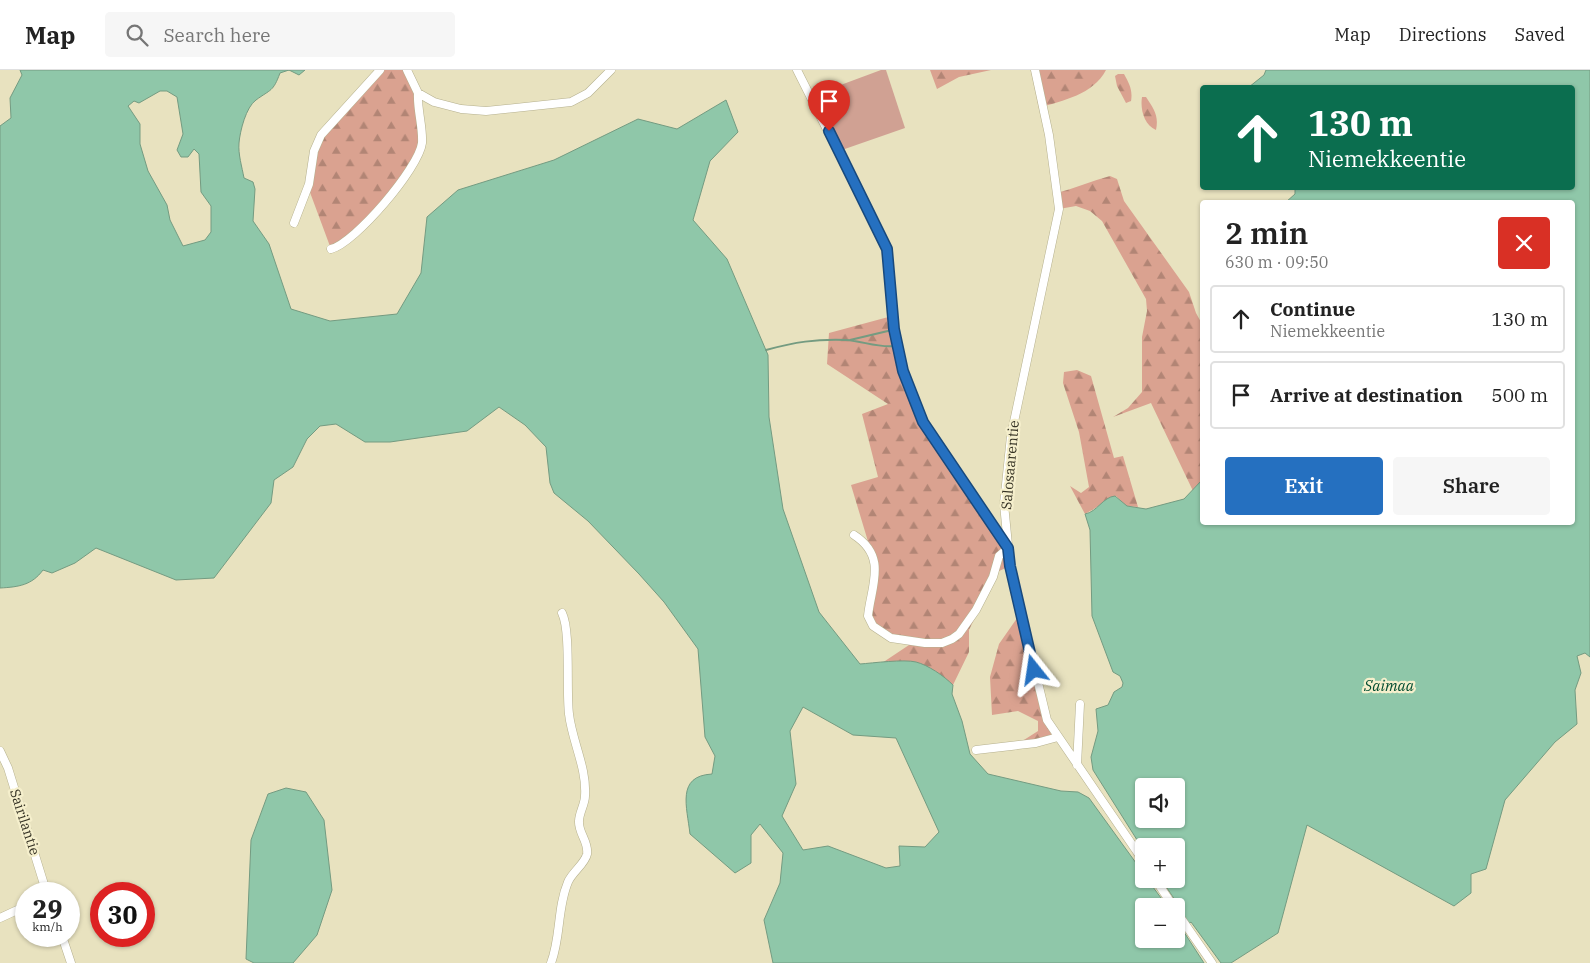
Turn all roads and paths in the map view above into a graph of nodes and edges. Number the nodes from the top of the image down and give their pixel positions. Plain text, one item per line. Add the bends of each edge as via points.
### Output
1 (380, 70) edge
2 (407, 70) edge
3 (610, 70) edge
4 (798, 70) edge
5 (1035, 70) edge
6 (418, 93) junction
7 (294, 223) dead end
8 (331, 249) dead end
9 (854, 535) dead end
10 (1008, 548) junction
11 (562, 613) dead end
12 (1080, 704) dead end
13 (1058, 737) junction
14 (976, 750) dead end
15 (0, 751) edge
16 (1077, 765) junction
17 (1135, 849) edge
18 (43, 882) edge
19 (15, 911) edge
20 (0, 918) edge
21 (1185, 923) edge
22 (66, 947) edge
23 (71, 963) edge
24 (551, 963) edge
25 (1212, 963) edge

1 - 7 street via 320,135 309,184
2 - 6 street
3 - 6 street via 588,93 571,102 461,110
4 - 10 street via 887,249 892,321 915,406
5 - 10 street, Salosaarentie via 1049,135 1059,209 1010,436 1004,504
6 - 8 street via 422,144 418,156 392,194 355,235
9 - 10 street via 867,546 873,558 875,584 868,616 873,626 891,638 925,643 942,643 959,634 993,577 999,556
10 - 13 street, Salosaarentie via 1020,614 1047,720
11 - 24 street via 566,631 568,712 585,796 579,821 580,833 587,853 568,881
12 - 16 street
13 - 14 street
13 - 16 street, Salosaarentie
15 - 18 street, Sairilantie
16 - 17 street, Salosaarentie
19 - 20 street
21 - 25 street
22 - 23 street

